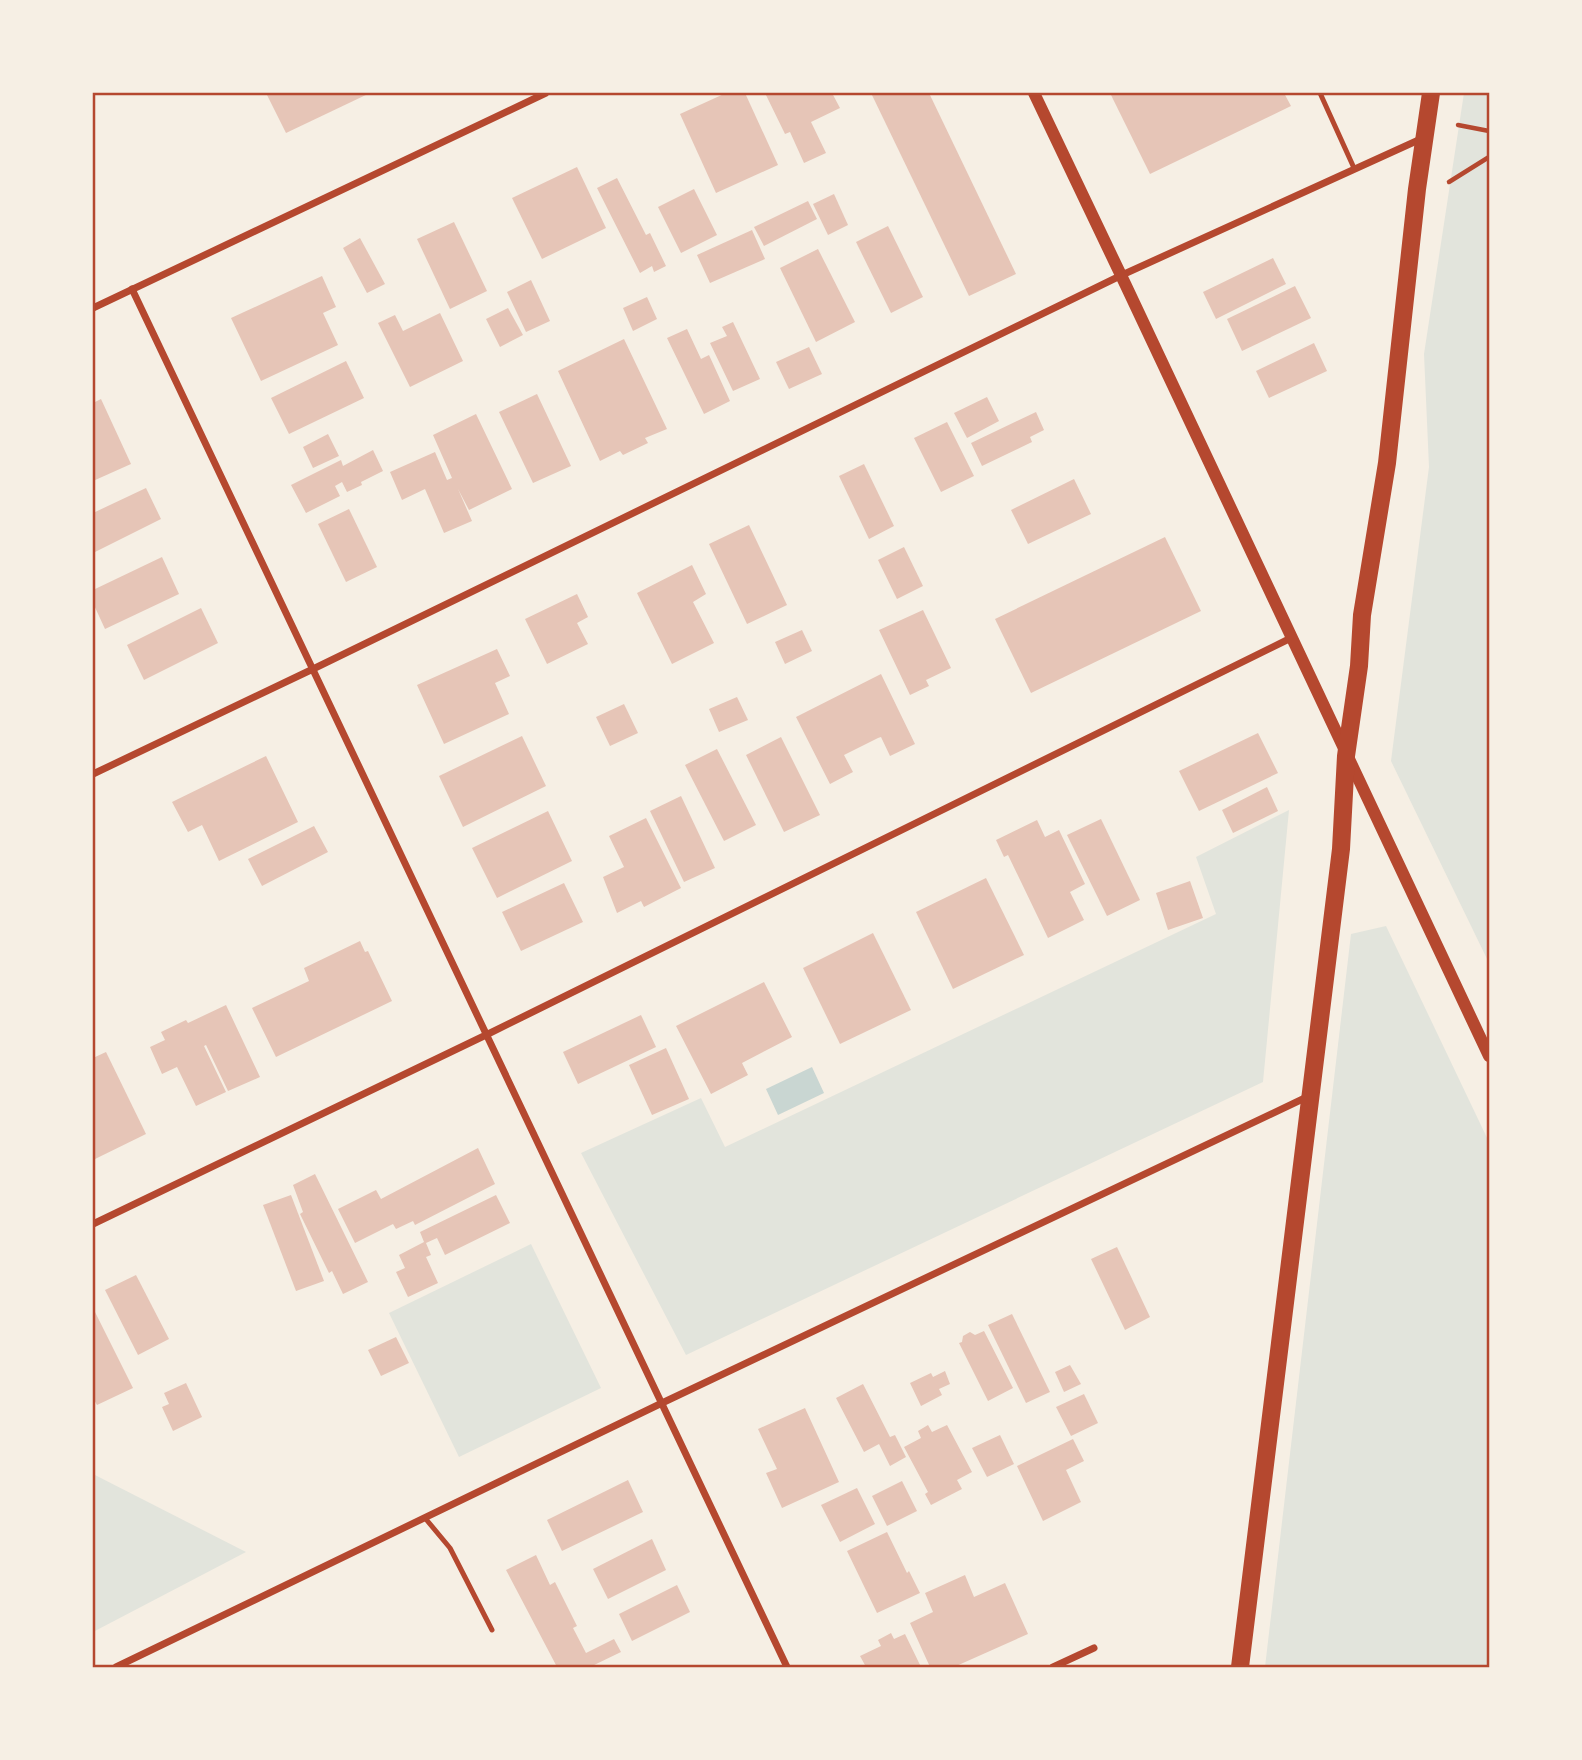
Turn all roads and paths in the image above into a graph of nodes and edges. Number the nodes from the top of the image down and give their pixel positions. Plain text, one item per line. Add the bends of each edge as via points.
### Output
1 (546, 93) edge
2 (1034, 93) edge
3 (1320, 93) edge
4 (1431, 93) edge
5 (1458, 125) dead end
6 (1489, 131) edge
7 (1423, 138) junction
8 (1489, 157) edge
9 (1354, 169) junction
10 (1449, 182) dead end
11 (1122, 275) junction
12 (132, 289) junction
13 (93, 308) edge
14 (1293, 637) junction
15 (313, 669) junction
16 (1346, 756) junction
17 (93, 774) edge
18 (486, 1035) junction
19 (1489, 1056) edge
20 (1311, 1096) junction
21 (93, 1224) edge
22 (662, 1403) junction
23 (425, 1518) junction
24 (492, 1630) dead end
25 (1094, 1648) dead end
26 (116, 1667) edge
27 (787, 1667) edge
28 (1053, 1667) edge
29 (1240, 1667) edge

1 - 12 street
2 - 11 street
3 - 9 lane
4 - 7 main road
5 - 6 path
7 - 9 street
7 - 16 main road via 1387,463 1362,615
8 - 10 path
9 - 11 street
11 - 14 street
11 - 15 street
12 - 13 street
12 - 15 street
14 - 16 street
14 - 18 street
15 - 17 street
15 - 18 street
16 - 19 street
16 - 20 main road via 1341,849
18 - 21 street
18 - 22 street
20 - 22 street
20 - 29 main road
22 - 23 street
22 - 27 street
23 - 24 lane via 450,1548
23 - 26 street
25 - 28 street

